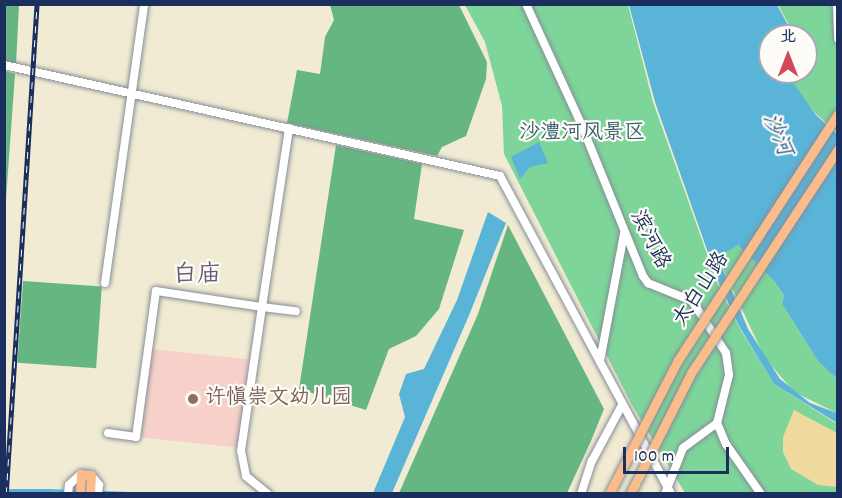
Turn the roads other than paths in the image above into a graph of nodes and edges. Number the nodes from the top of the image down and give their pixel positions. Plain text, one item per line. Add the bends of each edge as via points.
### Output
1 (144, 4) edge
2 (526, 4) edge
3 (837, 4) edge
4 (837, 39) edge
5 (4, 65) edge
6 (130, 93) junction
7 (837, 114) edge
8 (289, 128) junction
9 (837, 149) edge
10 (624, 234) junction
11 (105, 283) dead end
12 (262, 307) junction
13 (296, 311) dead end
14 (600, 361) junction
15 (622, 405) junction
16 (717, 423) junction
17 (108, 433) dead end
18 (89, 486) edge
19 (68, 489) edge
20 (668, 491) edge
21 (268, 494) edge
22 (581, 494) edge
23 (609, 494) edge
24 (630, 494) edge
25 (761, 494) edge

1 - 6 street
2 - 10 street, 滨河路 via 582,126
3 - 4 street
5 - 6 street
6 - 8 street
6 - 11 street
7 - 23 main road, 太白山路, bridge via 678,360
8 - 12 street
8 - 14 street via 500,176
9 - 24 main road, 太白山路, bridge via 691,374
10 - 14 street
10 - 16 street, 滨河路 via 648,283 692,301 726,353 729,375
12 - 13 street
12 - 17 street via 156,291 136,437
12 - 21 street via 241,451 246,476
14 - 15 street
15 - 20 street
15 - 22 street via 592,462
16 - 20 street via 693,438
16 - 25 street via 726,444
18 - 19 street

